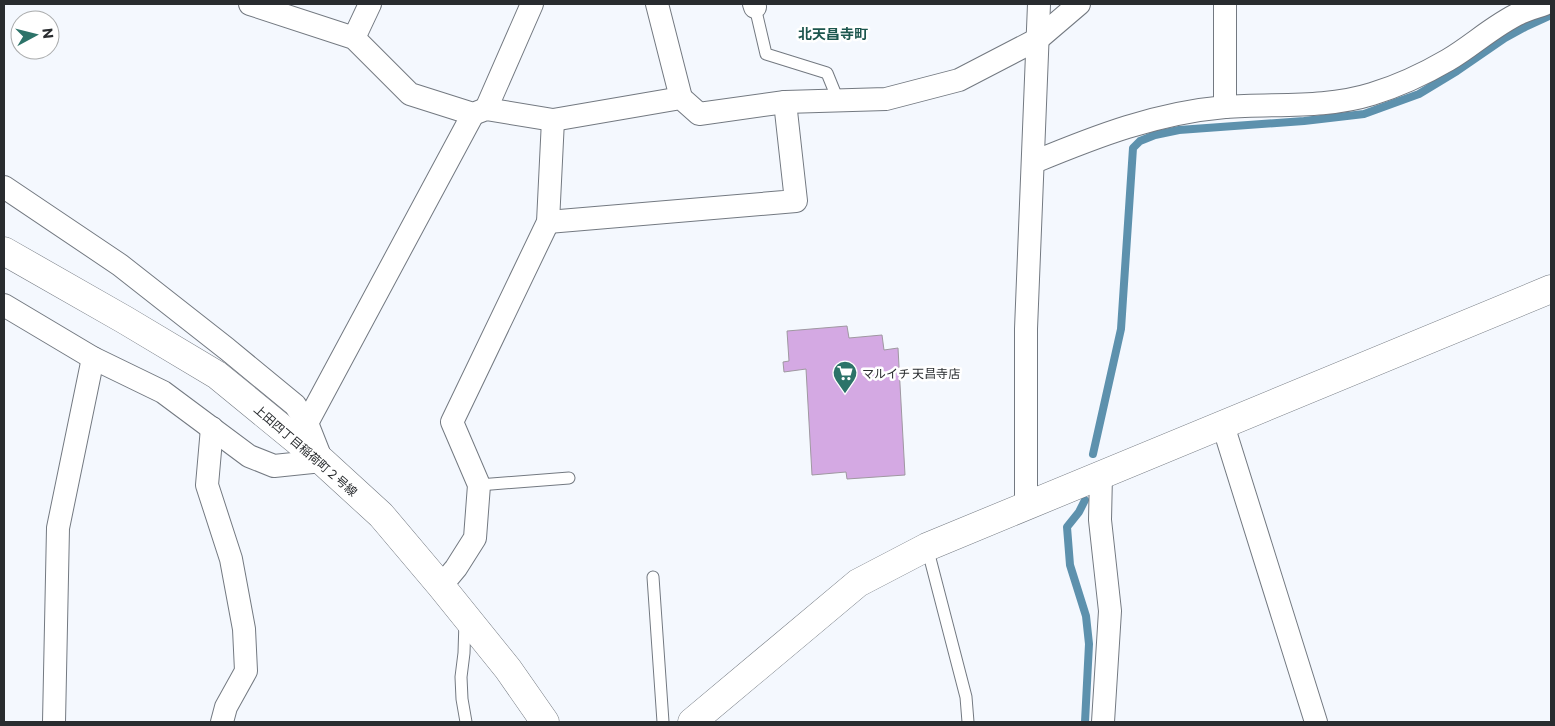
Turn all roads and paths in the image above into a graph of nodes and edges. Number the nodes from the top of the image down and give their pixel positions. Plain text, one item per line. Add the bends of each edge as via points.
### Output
1 (250, 4) edge
2 (370, 4) edge
3 (532, 4) edge
4 (657, 4) edge
5 (1039, 4) edge
6 (1079, 4) edge
7 (1225, 4) edge
8 (1545, 4) edge
9 (754, 6) edge
10 (354, 38) junction
11 (1038, 39) junction
12 (681, 98) junction
13 (838, 100) junction
14 (785, 102) junction
15 (1225, 107) junction
16 (480, 111) junction
17 (553, 120) junction
18 (1034, 162) junction
19 (4, 188) edge
20 (548, 222) junction
21 (4, 251) edge
22 (1551, 289) edge
23 (4, 305) edge
24 (93, 358) junction
25 (308, 423) junction
26 (1223, 425) junction
27 (212, 428) junction
28 (322, 461) junction
29 (1101, 475) junction
30 (569, 478) dead end
31 (479, 485) junction
32 (1026, 505) junction
33 (926, 547) junction
34 (653, 576) dead end
35 (441, 586) junction
36 (465, 614) junction
37 (54, 722) edge
38 (222, 722) edge
39 (466, 722) edge
40 (545, 722) edge
41 (663, 722) edge
42 (692, 722) edge
43 (968, 722) edge
44 (1103, 722) edge
45 (1316, 722) edge

1 - 10 street
2 - 10 street
3 - 16 street
4 - 12 street
5 - 11 street
6 - 11 street
7 - 15 street
8 - 15 street via 1521,13 1447,60 1402,83 1370,94 1318,104
9 - 13 lane via 766,54 826,73
10 - 16 street via 410,94
11 - 13 street via 959,80 886,98
11 - 18 street
12 - 14 street via 698,114
12 - 17 street
13 - 14 street
14 - 20 street via 796,201
15 - 18 street via 1136,123
16 - 17 street
16 - 25 street
17 - 20 street
18 - 32 street via 1026,329
19 - 25 street via 135,277 295,405
20 - 31 street via 452,422
21 - 28 street, 上田四丁目稲荷町２号線 via 217,375
22 - 26 street
23 - 24 street
24 - 27 street via 163,392
24 - 37 street via 58,528
25 - 28 street
26 - 29 street
26 - 45 street
27 - 28 street via 249,456 274,466
27 - 38 street via 207,486 232,559 244,629 246,672 226,707
28 - 35 street, 上田四丁目稲荷町２号線 via 381,515
29 - 32 street
29 - 44 street via 1100,520 1110,611
30 - 31 lane
31 - 35 street via 475,538
32 - 33 street
33 - 42 street via 858,583
33 - 43 lane via 966,697
34 - 41 lane
35 - 36 street, 上田四丁目稲荷町２号線
36 - 39 lane via 462,699
36 - 40 street, 上田四丁目稲荷町２号線

